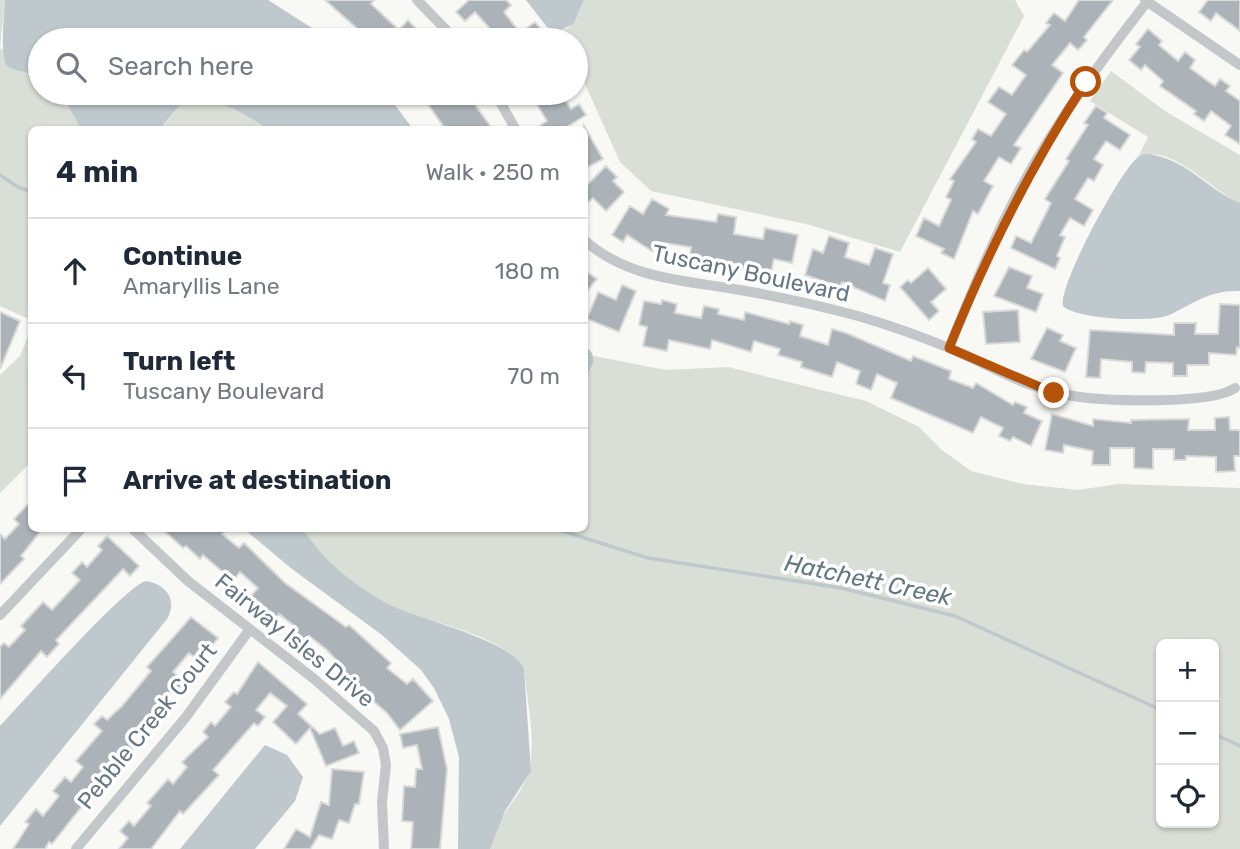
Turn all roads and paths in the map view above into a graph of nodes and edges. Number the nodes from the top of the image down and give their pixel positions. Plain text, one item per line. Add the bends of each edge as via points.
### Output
1 (417, 0) edge
2 (1146, 1) edge
3 (444, 28) edge
4 (1240, 65) edge
5 (502, 105) edge
6 (514, 126) edge
7 (588, 243) edge
8 (949, 348) junction
9 (1235, 388) dead end
10 (78, 532) edge
11 (136, 532) edge
12 (0, 615) edge
13 (250, 629) junction
14 (76, 849) edge
15 (384, 849) edge

1 - 3 street
2 - 4 street
2 - 8 street via 1086,82 1021,187
5 - 6 street
7 - 8 street, Tuscany Boulevard via 646,274 792,299
8 - 9 street, Tuscany Boulevard via 1030,385 1073,397 1204,399
10 - 12 street
11 - 13 street, Fairway Isles Drive via 188,581
13 - 14 street, Pebble Creek Court via 186,717
13 - 15 street, Fairway Isles Drive via 322,685 380,740 386,765

